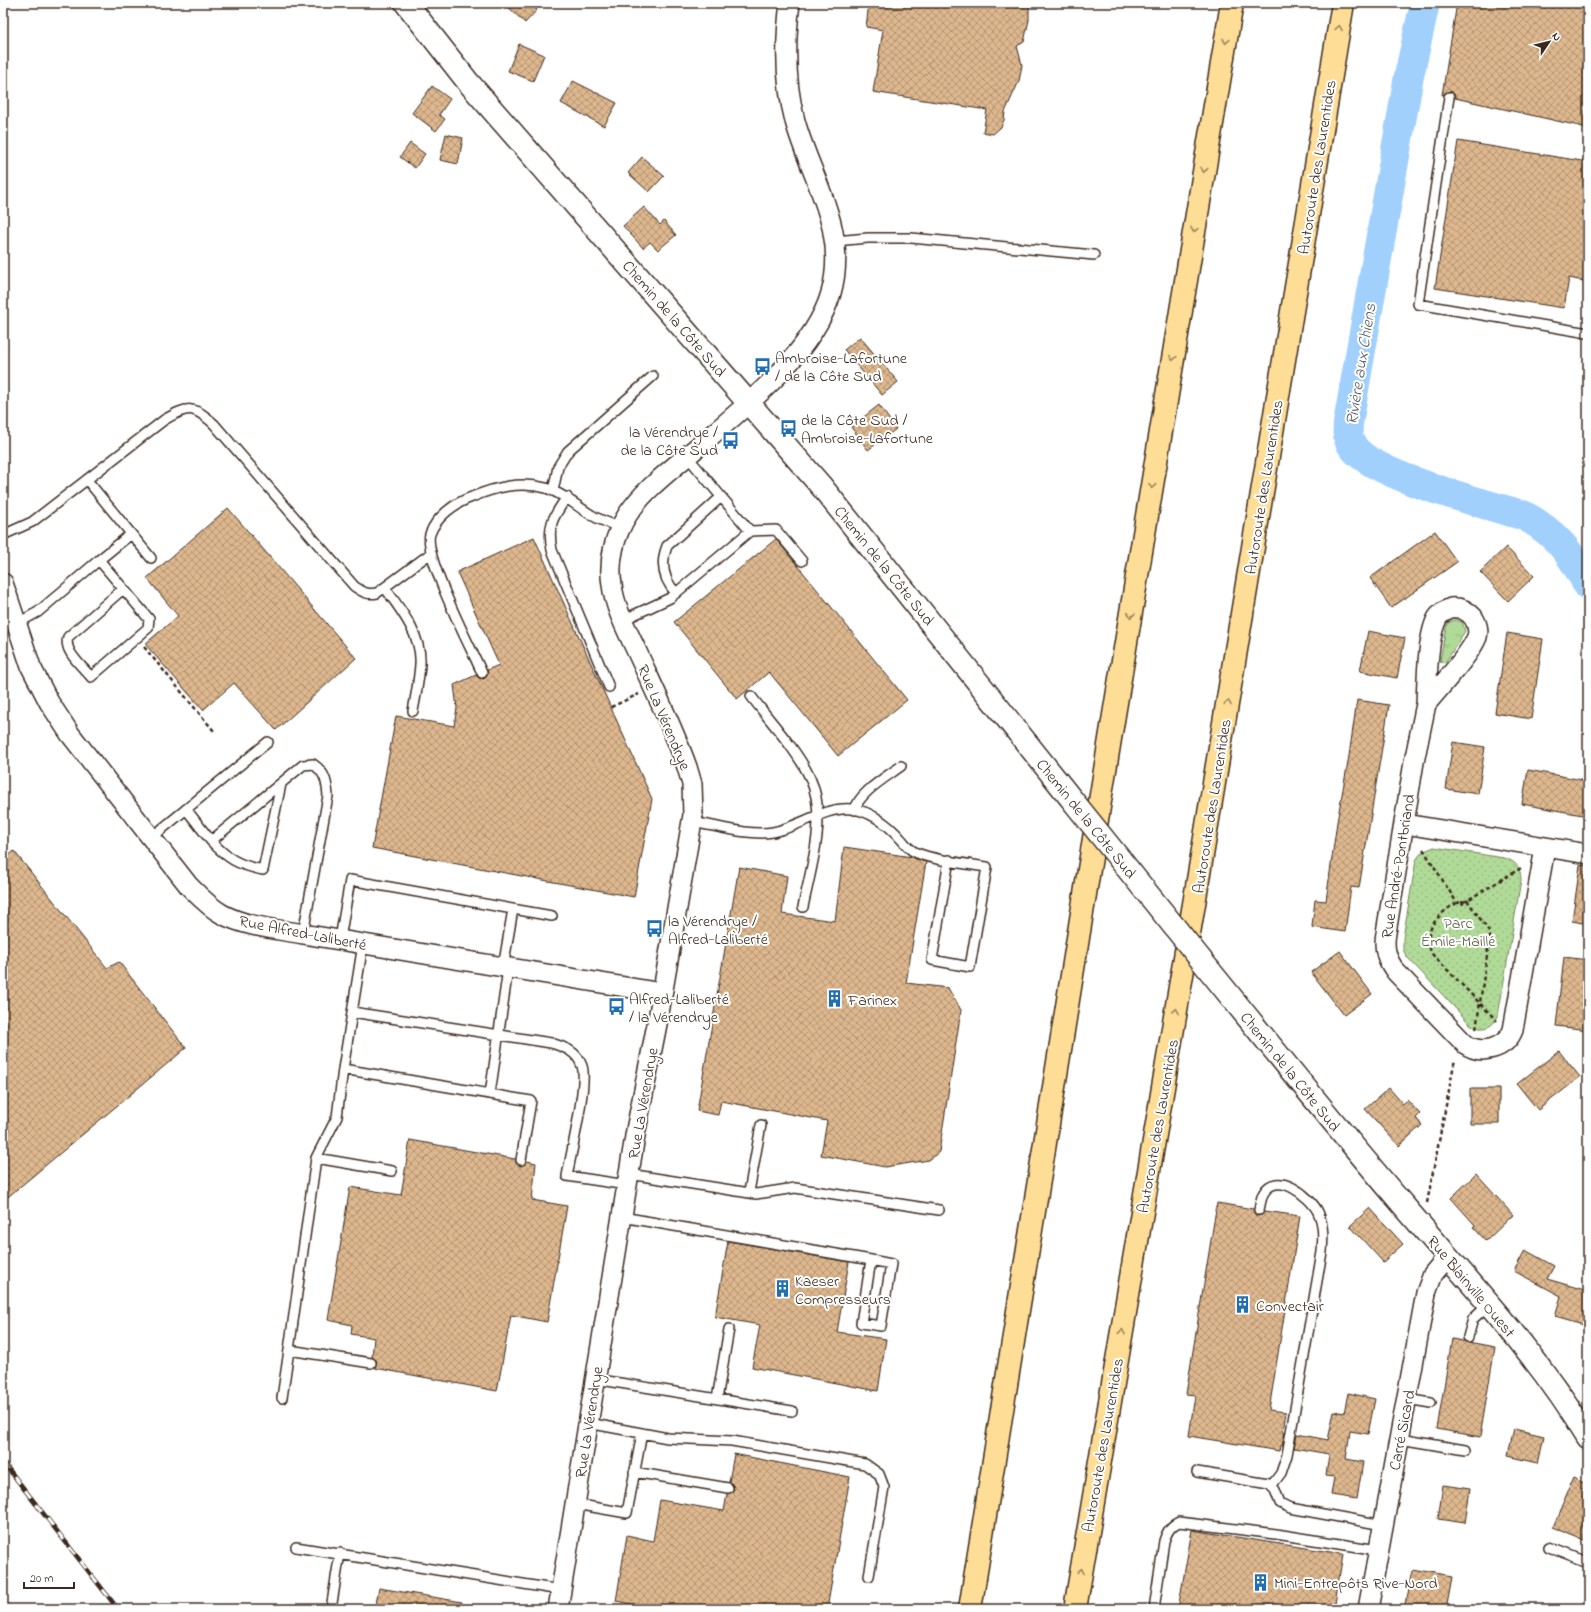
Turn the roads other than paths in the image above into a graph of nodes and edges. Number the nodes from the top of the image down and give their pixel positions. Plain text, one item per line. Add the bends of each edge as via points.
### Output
1 (406, 3) edge
2 (790, 3) edge
3 (1232, 3) edge
4 (1343, 3) edge
5 (1449, 97) dead end
6 (836, 241) junction
7 (1094, 255) dead end
8 (1588, 333) edge
9 (653, 376) dead end
10 (748, 402) junction
11 (687, 456) junction
12 (87, 480) junction
13 (553, 491) junction
14 (566, 497) junction
15 (722, 497) junction
16 (620, 528) junction
17 (750, 531) junction
18 (131, 534) junction
19 (3, 535) edge
20 (431, 553) junction
21 (151, 558) dead end
22 (99, 560) junction
23 (802, 561) dead end
24 (3, 583) edge
25 (385, 588) junction
26 (123, 589) junction
27 (676, 593) junction
28 (622, 620) junction
29 (16, 624) junction
30 (482, 673) dead end
31 (609, 687) dead end
32 (751, 696) dead end
33 (1426, 704) dead end
34 (414, 711) dead end
35 (268, 742) dead end
36 (901, 766) dead end
37 (281, 784) junction
38 (186, 809) junction
39 (855, 810) junction
40 (817, 817) junction
41 (692, 822) junction
42 (1405, 824) junction
43 (151, 838) junction
44 (211, 841) junction
45 (1545, 848) junction
46 (1588, 854) edge
47 (949, 860) junction
48 (803, 907) dead end
49 (513, 909) junction
50 (552, 916) dead end
51 (303, 934) junction
52 (340, 939) junction
53 (363, 944) junction
54 (505, 968) junction
55 (662, 993) junction
56 (352, 1012) junction
57 (498, 1035) junction
58 (343, 1068) junction
59 (490, 1094) junction
60 (761, 1124) dead end
61 (1348, 1141) joint
62 (316, 1158) junction
63 (521, 1160) dead end
64 (392, 1171) dead end
65 (628, 1179) junction
66 (749, 1192) junction
67 (938, 1210) dead end
68 (1259, 1210) dead end
69 (622, 1217) junction
70 (1448, 1256) junction
71 (871, 1260) junction
72 (1488, 1305) junction
73 (729, 1329) dead end
74 (1468, 1337) dead end
75 (289, 1350) junction
76 (371, 1363) dead end
77 (595, 1379) junction
78 (282, 1398) dead end
79 (717, 1399) junction
80 (1407, 1399) junction
81 (1431, 1403) dead end
82 (792, 1411) dead end
83 (1582, 1420) edge
84 (588, 1423) junction
85 (642, 1433) junction
86 (1588, 1438) edge
87 (1400, 1440) junction
88 (1465, 1450) dead end
89 (634, 1472) junction
90 (1197, 1472) dead end
91 (1272, 1485) junction
92 (728, 1488) dead end
93 (575, 1504) junction
94 (1383, 1525) junction
95 (296, 1547) dead end
96 (1549, 1547) dead end
97 (1378, 1550) junction
98 (340, 1553) junction
99 (1588, 1562) edge
100 (869, 1576) dead end
101 (560, 1590) junction
102 (331, 1609) edge
103 (558, 1609) edge
104 (970, 1609) edge
105 (1075, 1609) edge
106 (1154, 1609) edge
107 (1368, 1609) edge

1 - 10 street, Chemin de la Côte Sud via 460,73
2 - 6 street, Rue La Vérendrye via 787,56 792,104 800,135 828,209
3 -> 104 highway
105 -> 4 highway, Autoroute des Laurentides
5 - 8 lane via 1418,304
6 - 7 lane via 911,238
6 - 10 street, Rue La Vérendrye via 836,270 831,292 817,326 797,353
9 - 13 lane via 568,451 558,467
10 - 11 street, Rue La Vérendrye
10 - 61 street, Chemin de la Côte Sud, bridge via 850,521
11 - 15 lane
11 - 16 street, Rue La Vérendrye via 637,502
12 - 18 lane
12 - 19 lane via 32,522
12 - 25 lane via 164,420 180,410 193,410 214,424 354,586 369,595
13 - 14 lane
13 - 20 lane via 532,485 514,485 495,488 462,501 436,523 430,535
14 - 16 lane via 595,517
14 - 31 lane via 550,527 552,550
15 - 17 lane
15 - 27 lane via 667,546 662,566 668,582
16 - 28 street, Rue La Vérendrye via 612,553 611,570 612,586
17 - 23 lane via 776,530
17 - 27 lane
18 - 21 lane
18 - 22 lane
20 - 25 lane
20 - 30 lane via 440,580
22 - 26 lane
22 - 29 lane via 38,612
24 - 29 street, Rue Alfred-Laliberté
25 - 34 lane via 408,623 418,644 420,664
26 - 26 lane via 149,619 148,628 91,677 68,649 68,637
27 - 28 lane
28 - 41 street, Rue La Vérendrye via 687,767 694,800
29 - 43 street, Rue Alfred-Laliberté via 31,667 49,702 70,734
32 - 40 lane via 802,763 814,788
33 - 42 street, Rue André-Pontbriand
35 - 38 lane
36 - 39 lane via 863,795
37 - 44 lane
37 - 44 lane via 263,870 229,859
37 - 51 lane via 308,764 319,769 327,783 328,796
38 - 43 lane
38 - 44 lane
39 - 40 lane via 841,810
39 - 47 lane via 873,817 890,829 913,851
40 - 41 lane via 786,828 757,833
40 - 48 lane via 817,837
41 - 55 street, Rue La Vérendrye
42 - 45 street
42 - 45 street, Rue André-Pontbriand via 1385,940 1386,955 1396,972 1465,1044 1475,1049 1495,1048 1507,1040 1513,1030
43 - 51 street, Rue Alfred-Laliberté via 189,886 222,914 256,925
45 - 46 street
47 - 47 lane via 932,960 970,967 987,867
49 - 50 lane
49 - 52 lane via 350,880
49 - 54 lane
51 - 52 street, Rue Alfred-Laliberté
52 - 53 street, Rue Alfred-Laliberté
53 - 54 street, Rue Alfred-Laliberté
53 - 56 lane
54 - 55 street, Rue Alfred-Laliberté
54 - 57 lane
55 - 65 street, Rue La Vérendrye
56 - 57 lane
56 - 58 lane
57 - 59 lane
57 - 65 lane via 563,1046 577,1057 582,1066 584,1082 567,1176
58 - 59 lane
58 - 62 lane via 337,1117
59 - 63 lane via 531,1101
60 - 66 lane
61 - 70 street, Rue Blainville Ouest
62 - 64 lane
62 - 75 lane
65 - 66 lane
65 - 69 street, Rue La Vérendrye
66 - 67 lane via 756,1194 794,1188
68 - 91 lane via 1266,1190 1280,1184 1287,1185 1310,1201 1318,1211 1323,1233 1322,1252 1287,1456 1281,1473
69 - 71 lane
69 - 77 street, Rue La Vérendrye
70 - 72 street, Rue Blainville Ouest
70 - 80 street, Carré Sicard via 1433,1274 1426,1293
71 - 71 lane via 861,1323 881,1326 891,1264
72 - 74 lane via 1473,1319
72 - 83 street, Rue Blainville Ouest
73 - 79 lane
75 - 76 lane
75 - 78 lane
77 - 79 lane
77 - 84 street, Rue La Vérendrye
79 - 82 lane
80 - 81 lane
80 - 87 street, Carré Sicard
83 - 86 street, Rue Blainville Ouest
84 - 85 lane
84 - 93 street, Rue La Vérendrye
85 - 89 lane
85 - 100 lane via 668,1438 732,1441 865,1464 879,1474 884,1487
87 - 88 lane
87 - 94 street, Carré Sicard
89 - 92 lane
89 - 93 lane via 627,1513
90 - 91 lane
91 - 94 lane via 1284,1506
93 - 101 street, Rue La Vérendrye
94 - 97 street, Carré Sicard
95 - 98 lane
96 - 99 lane
97 - 106 lane via 1179,1522 1167,1532 1164,1541
97 - 107 street, Carré Sicard
98 - 101 lane
98 - 102 lane
101 - 103 street, Rue La Vérendrye

